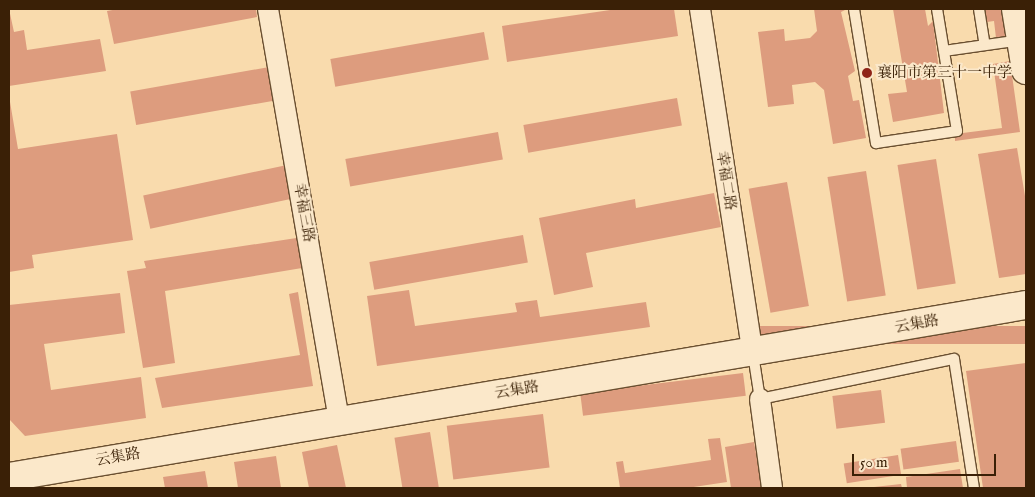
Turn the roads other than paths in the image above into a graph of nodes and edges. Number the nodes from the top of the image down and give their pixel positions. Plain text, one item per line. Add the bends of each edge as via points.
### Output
1 (268, 9) edge
2 (700, 9) edge
3 (854, 9) edge
4 (937, 9) edge
5 (979, 9) edge
6 (1016, 9) edge
7 (1022, 40) junction
8 (985, 45) junction
9 (944, 51) junction
10 (1026, 70) edge
11 (1026, 305) edge
12 (753, 354) junction
13 (760, 399) junction
14 (339, 418) junction
15 (9, 477) edge
16 (772, 488) edge
17 (974, 488) edge

1 - 14 street, 幸福三路
2 - 12 street, 幸福二路
3 - 9 lane via 876,143 957,130
4 - 9 lane
5 - 8 lane
6 - 7 street
7 - 8 lane
7 - 10 street
8 - 9 lane
11 - 12 street, 云集路
12 - 13 lane
12 - 14 street, 云集路
13 - 16 street
13 - 17 lane via 954,359
14 - 15 street, 云集路

